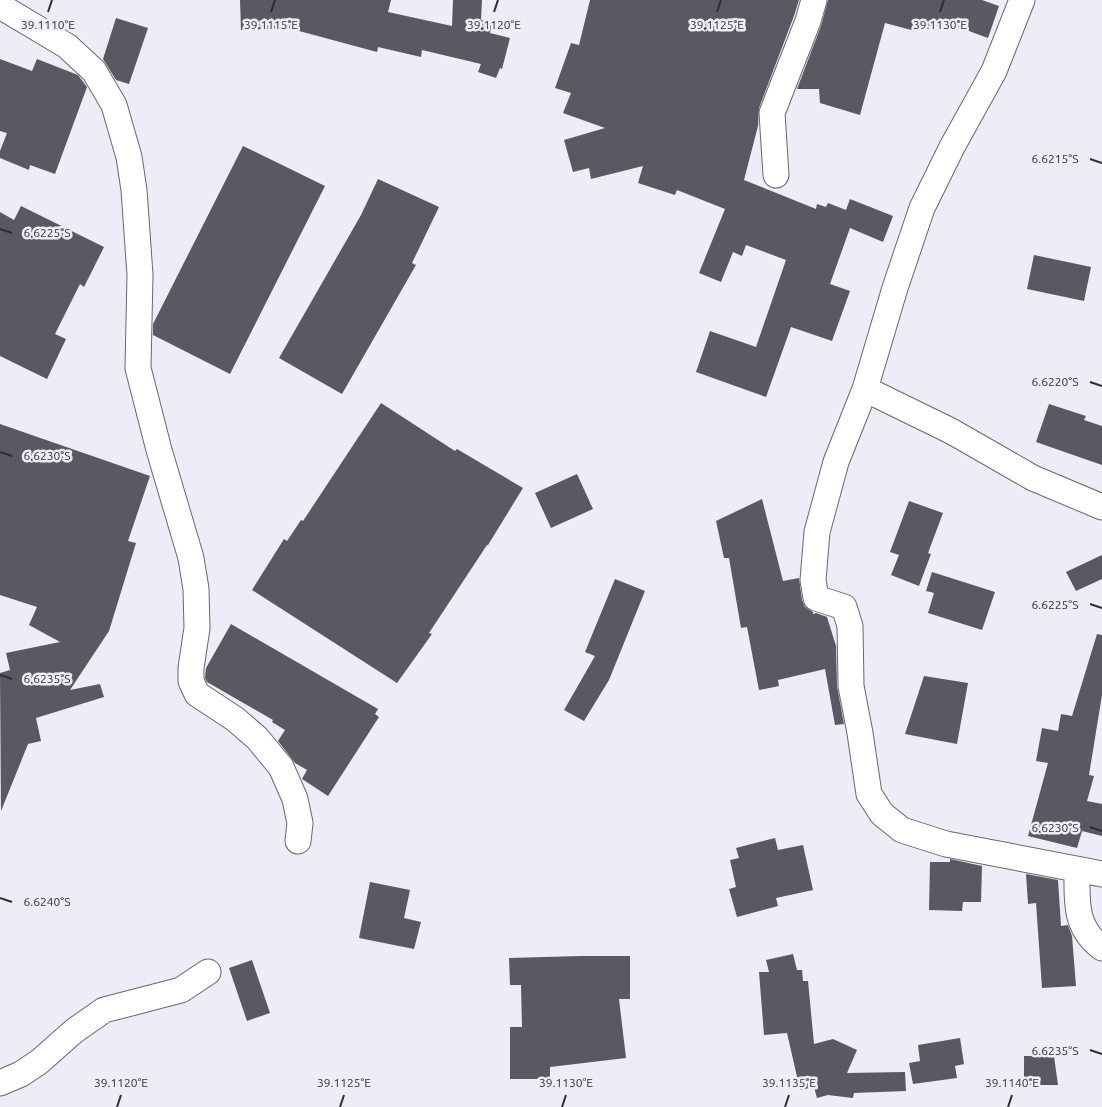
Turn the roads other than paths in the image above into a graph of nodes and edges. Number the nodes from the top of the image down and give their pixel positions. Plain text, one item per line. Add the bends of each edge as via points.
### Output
1 (814, 0) edge
2 (1022, 0) edge
3 (0, 6) edge
4 (776, 175) dead end
5 (865, 389) junction
6 (1102, 507) edge
7 (298, 841) dead end
8 (1077, 870) junction
9 (1102, 874) edge
10 (1102, 948) edge
11 (208, 972) dead end
12 (0, 1083) edge

1 - 4 street via 772,113
2 - 5 street via 994,71 922,208
3 - 7 street via 67,46 94,71 114,105 129,157 134,190 140,276 138,368 191,558 196,589 197,628 191,681 197,694 257,738 281,766 295,799 300,823
5 - 6 street via 951,431 1033,478
5 - 8 street via 836,462 817,532 813,580 816,598 844,607 850,626 851,686 869,794 882,814 902,830 946,844
8 - 9 street
8 - 10 street via 1076,907 1092,941
11 - 12 street via 180,990 104,1010 21,1074

